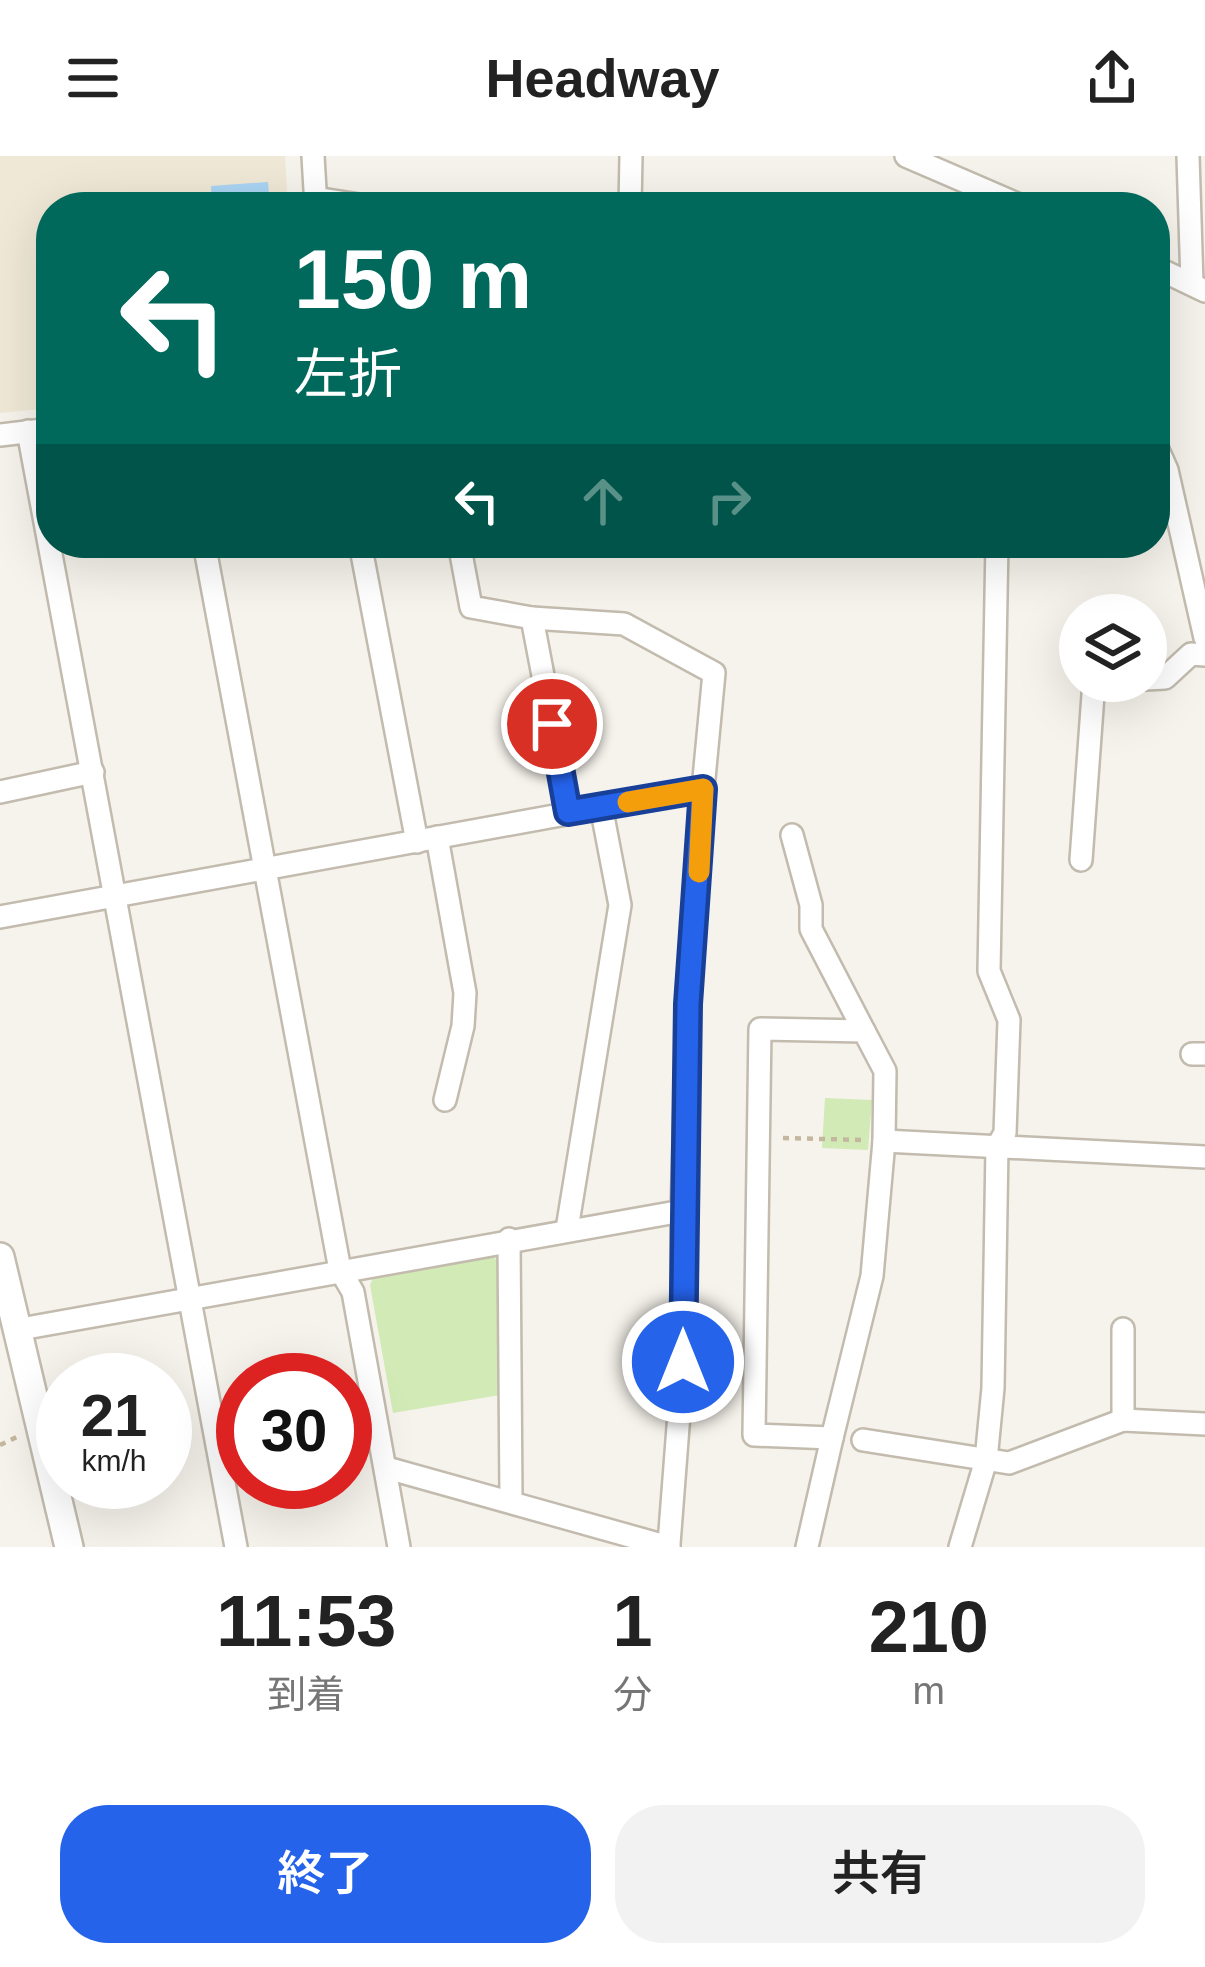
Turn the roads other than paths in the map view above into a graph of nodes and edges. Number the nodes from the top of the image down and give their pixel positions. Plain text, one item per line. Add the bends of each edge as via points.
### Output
1 (313, 156) edge
2 (631, 156) edge
3 (906, 156) edge
4 (1188, 156) edge
5 (315, 192) edge
6 (630, 192) edge
7 (981, 192) edge
8 (1170, 274) edge
9 (1198, 287) edge
10 (36, 430) edge
11 (0, 435) edge
12 (1170, 483) edge
13 (60, 558) edge
14 (207, 558) edge
15 (363, 558) edge
16 (462, 558) edge
17 (998, 558) edge
18 (532, 618) junction
19 (1205, 638) edge
20 (1205, 655) edge
21 (1167, 676) edge
22 (1092, 702) edge
23 (93, 772) junction
24 (703, 789) junction
25 (0, 793) edge
26 (601, 806) junction
27 (568, 812) junction
28 (792, 835) dead end
29 (427, 840) junction
30 (1081, 860) dead end
31 (265, 868) junction
32 (117, 896) junction
33 (0, 916) edge
34 (864, 1031) junction
35 (445, 1100) dead end
36 (884, 1141) junction
37 (997, 1147) junction
38 (1205, 1157) edge
39 (682, 1211) junction
40 (567, 1229) junction
41 (509, 1239) junction
42 (0, 1257) edge
43 (340, 1270) junction
44 (190, 1295) junction
45 (1123, 1329) dead end
46 (15, 1330) junction
47 (1123, 1420) junction
48 (1205, 1424) edge
49 (832, 1438) junction
50 (863, 1440) dead end
51 (986, 1460) junction
52 (387, 1468) junction
53 (511, 1499) junction
54 (669, 1546) edge
55 (69, 1547) edge
56 (236, 1547) edge
57 (399, 1547) edge
58 (807, 1547) edge
59 (960, 1547) edge

1 - 5 street
2 - 6 street
3 - 7 street
4 - 9 street
8 - 9 street
10 - 11 street
12 - 19 street
13 - 23 street
14 - 31 street
15 - 29 street
16 - 18 street via 471,607
17 - 37 street via 989,971 1009,1020 1005,1133
18 - 24 street via 624,624 714,673
18 - 27 street
20 - 21 street via 1191,654
22 - 30 street
23 - 25 street
23 - 32 street
24 - 26 street
24 - 39 street
26 - 27 street
26 - 40 street via 620,905
27 - 29 street
28 - 34 street via 811,929
29 - 31 street
29 - 35 street via 465,993
31 - 32 street
31 - 43 street
32 - 33 street
32 - 44 street
34 - 36 street via 885,1071
34 - 49 street via 760,1029 754,1435
36 - 37 street
36 - 49 street via 872,1276
37 - 38 street
37 - 51 street
39 - 40 street
39 - 54 street via 683,1362
40 - 41 street
41 - 43 street
41 - 53 street
42 - 46 street
43 - 44 street
43 - 52 street via 353,1292
44 - 46 street
44 - 56 street
45 - 47 street
46 - 55 street
47 - 48 street
47 - 51 street via 1049,1451
49 - 58 street
50 - 51 street
51 - 59 street
52 - 53 street
52 - 57 street
53 - 54 street

